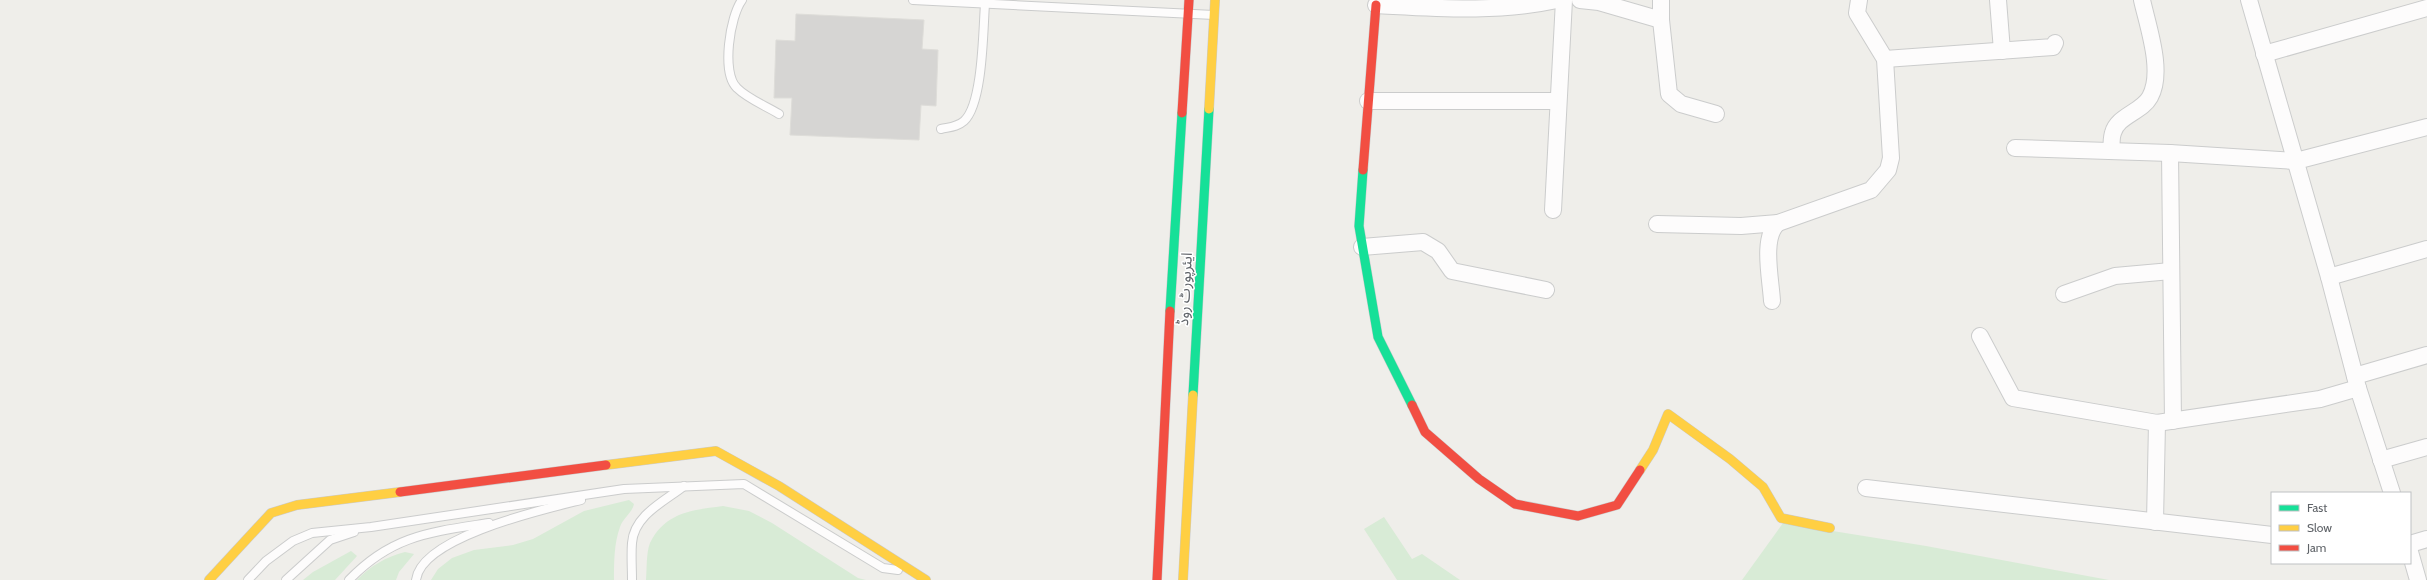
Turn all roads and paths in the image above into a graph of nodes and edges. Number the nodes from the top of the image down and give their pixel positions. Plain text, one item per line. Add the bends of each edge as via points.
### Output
1 (742, 0) edge
2 (913, 0) edge
3 (1188, 0) edge
4 (1215, 0) edge
5 (1557, 0) edge
6 (1564, 0) edge
7 (1580, 0) edge
8 (1661, 0) edge
9 (1859, 0) edge
10 (1998, 0) edge
11 (2142, 0) edge
12 (2249, 0) edge
13 (1378, 2) edge
14 (985, 4) junction
15 (2427, 8) edge
16 (1188, 12) junction
17 (1214, 15) junction
18 (1661, 20) junction
19 (2055, 43) dead end
20 (2002, 50) junction
21 (2264, 54) junction
22 (1885, 59) junction
23 (1368, 101) junction
24 (1558, 101) junction
25 (779, 114) dead end
26 (1716, 114) dead end
27 (2427, 127) edge
28 (941, 129) dead end
29 (2015, 148) dead end
30 (2111, 151) junction
31 (2170, 153) junction
32 (2296, 161) junction
33 (1553, 210) dead end
34 (1778, 223) junction
35 (1657, 224) dead end
36 (1362, 247) junction
37 (2427, 249) edge
38 (2171, 271) junction
39 (2329, 277) junction
40 (1546, 290) dead end
41 (2064, 294) dead end
42 (1772, 301) dead end
43 (1980, 336) dead end
44 (2427, 355) edge
45 (2356, 382) junction
46 (2173, 421) junction
47 (2157, 423) junction
48 (2427, 447) edge
49 (2381, 460) junction
50 (685, 486) junction
51 (1866, 488) dead end
52 (624, 489) junction
53 (2392, 492) edge
54 (1162, 506) junction
55 (502, 521) junction
56 (2155, 522) junction
57 (371, 527) junction
58 (1830, 528) dead end
59 (2271, 535) edge
60 (1150, 539) dead end
61 (2427, 539) edge
62 (2411, 544) edge
63 (2411, 556) edge
64 (914, 573) junction
65 (209, 580) edge
66 (248, 580) edge
67 (286, 580) edge
68 (349, 580) edge
69 (416, 580) edge
70 (632, 580) edge
71 (926, 580) edge
72 (1157, 580) edge
73 (1183, 580) edge
74 (2418, 580) edge

1 - 25 lane via 736,9 731,31 729,76 736,88
2 - 14 lane
3 - 16 main road, ایئرپورٹ روڈ
4 - 17 main road, ایئرپورٹ روڈ
5 - 13 street via 1526,7 1446,9
6 - 24 street
7 - 18 street via 1599,2
8 - 18 street
9 - 22 street via 1857,13
10 - 20 street
11 - 30 street via 2157,71 2151,97 2141,108 2124,118 2113,131
12 - 21 street
13 - 23 main road
14 - 16 lane
14 - 28 lane via 981,57 973,106 965,120 957,126
15 - 21 street
16 - 17 lane
16 - 54 main road, ایئرپورٹ روڈ via 1166,373
17 - 73 main road, ایئرپورٹ روڈ
18 - 26 street via 1669,94 1681,104
19 - 20 street via 2053,47
20 - 22 street
21 - 32 street
22 - 34 street via 1891,158 1888,170 1871,190
23 - 24 street
23 - 36 main road via 1359,226
24 - 33 street
27 - 32 street
29 - 30 street
30 - 31 street
31 - 32 street
31 - 38 street
32 - 39 street
34 - 35 street via 1741,226
34 - 42 street via 1772,228 1768,244
36 - 40 street via 1422,242 1438,251 1452,271
36 - 58 main road via 1378,337 1425,432 1479,480 1516,504 1578,516 1617,505 1653,450 1668,414 1730,459 1763,487 1781,518
37 - 39 street
38 - 41 street via 2115,276
38 - 46 street
39 - 45 street
43 - 47 street via 2013,398
44 - 45 street
45 - 46 street via 2320,399
45 - 49 street
46 - 47 street
47 - 56 street
48 - 49 street
49 - 53 street
50 - 52 lane
50 - 64 lane via 744,484 883,568
50 - 70 lane via 645,515 636,528 632,542
51 - 56 street
52 - 55 lane
52 - 57 lane
54 - 60 main road
54 - 72 main road, ایئرپورٹ روڈ
55 - 68 lane via 421,534 385,549 363,565
55 - 69 lane via 450,544 431,558
56 - 59 street
57 - 66 lane via 312,533 293,541 266,561
57 - 67 lane via 330,540
61 - 62 street
63 - 74 street
64 - 65 main road via 778,486 716,451 297,505 271,513
64 - 71 main road

